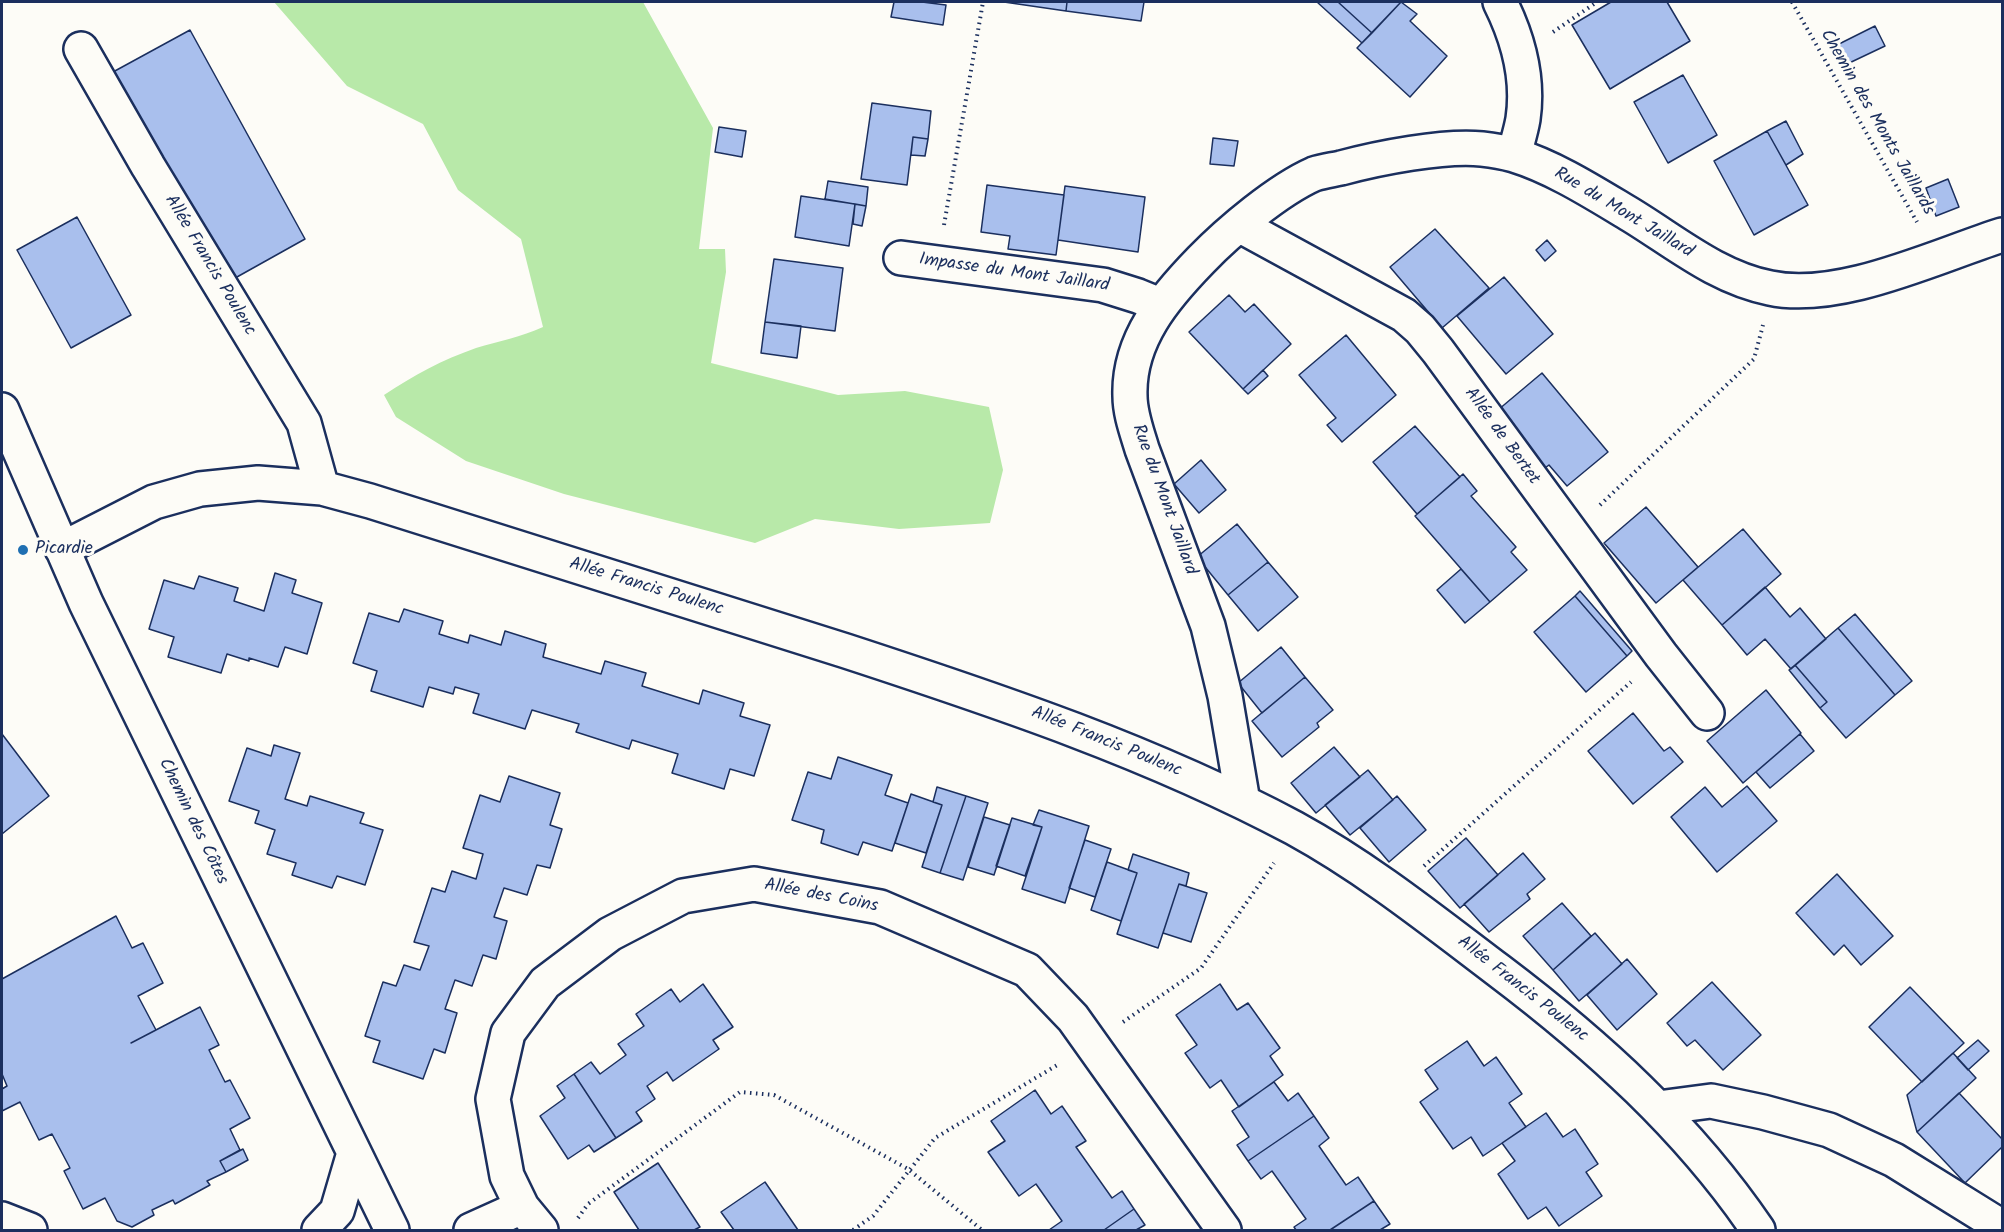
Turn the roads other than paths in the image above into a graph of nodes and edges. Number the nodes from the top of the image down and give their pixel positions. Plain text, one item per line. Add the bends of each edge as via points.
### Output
1 (1500, 2) edge
2 (81, 49) dead end
3 (1514, 155) junction
4 (1239, 225) junction
5 (2002, 236) edge
6 (901, 258) dead end
7 (1160, 305) junction
8 (2, 410) edge
9 (322, 488) junction
10 (62, 549) junction
11 (1707, 713) dead end
12 (1243, 802) junction
13 (1658, 1108) junction
14 (354, 1153) junction
15 (2, 1219) edge
16 (532, 1219) edge
17 (2002, 1227) edge
18 (30, 1230) edge
19 (319, 1230) edge
20 (392, 1230) edge
21 (471, 1230) edge
22 (1224, 1230) edge
23 (1758, 1230) edge

1 - 3 street via 1521,55 1525,87 1523,120
2 - 9 street, Allée Francis Poulenc via 304,423
3 - 4 street, Rue du Mont Jaillard via 1481,149 1439,151 1315,174
3 - 5 street, Rue du Mont Jaillard via 1627,212 1691,255 1734,277 1771,289 1805,291 1849,284
4 - 7 street, Rue du Mont Jaillard
4 - 11 street, Allée de Bertet via 1404,315 1419,329
6 - 7 street, Impasse du Mont Jaillard via 1103,285
7 - 12 street, Rue du Mont Jaillard via 1134,361 1130,396 1134,421 1208,626 1225,696
8 - 10 street, Chemin des Côtes
9 - 10 street, Allée Francis Poulenc via 258,483 200,489 154,502
9 - 12 street, Allée Francis Poulenc via 956,687 1102,740
10 - 14 street, Chemin des Côtes
12 - 13 street, Allée Francis Poulenc via 1396,891 1597,1050
13 - 17 street via 1711,1101 1829,1130 1894,1160
13 - 23 street, Allée Francis Poulenc via 1719,1176
14 - 19 street via 337,1211
14 - 20 street, Chemin des Côtes
15 - 18 street
16 - 21 street
16 - 22 street, Allée des Coins via 507,1176 493,1099 508,1033 545,983 610,934 683,896 754,884 880,907 1027,970 1073,1018

